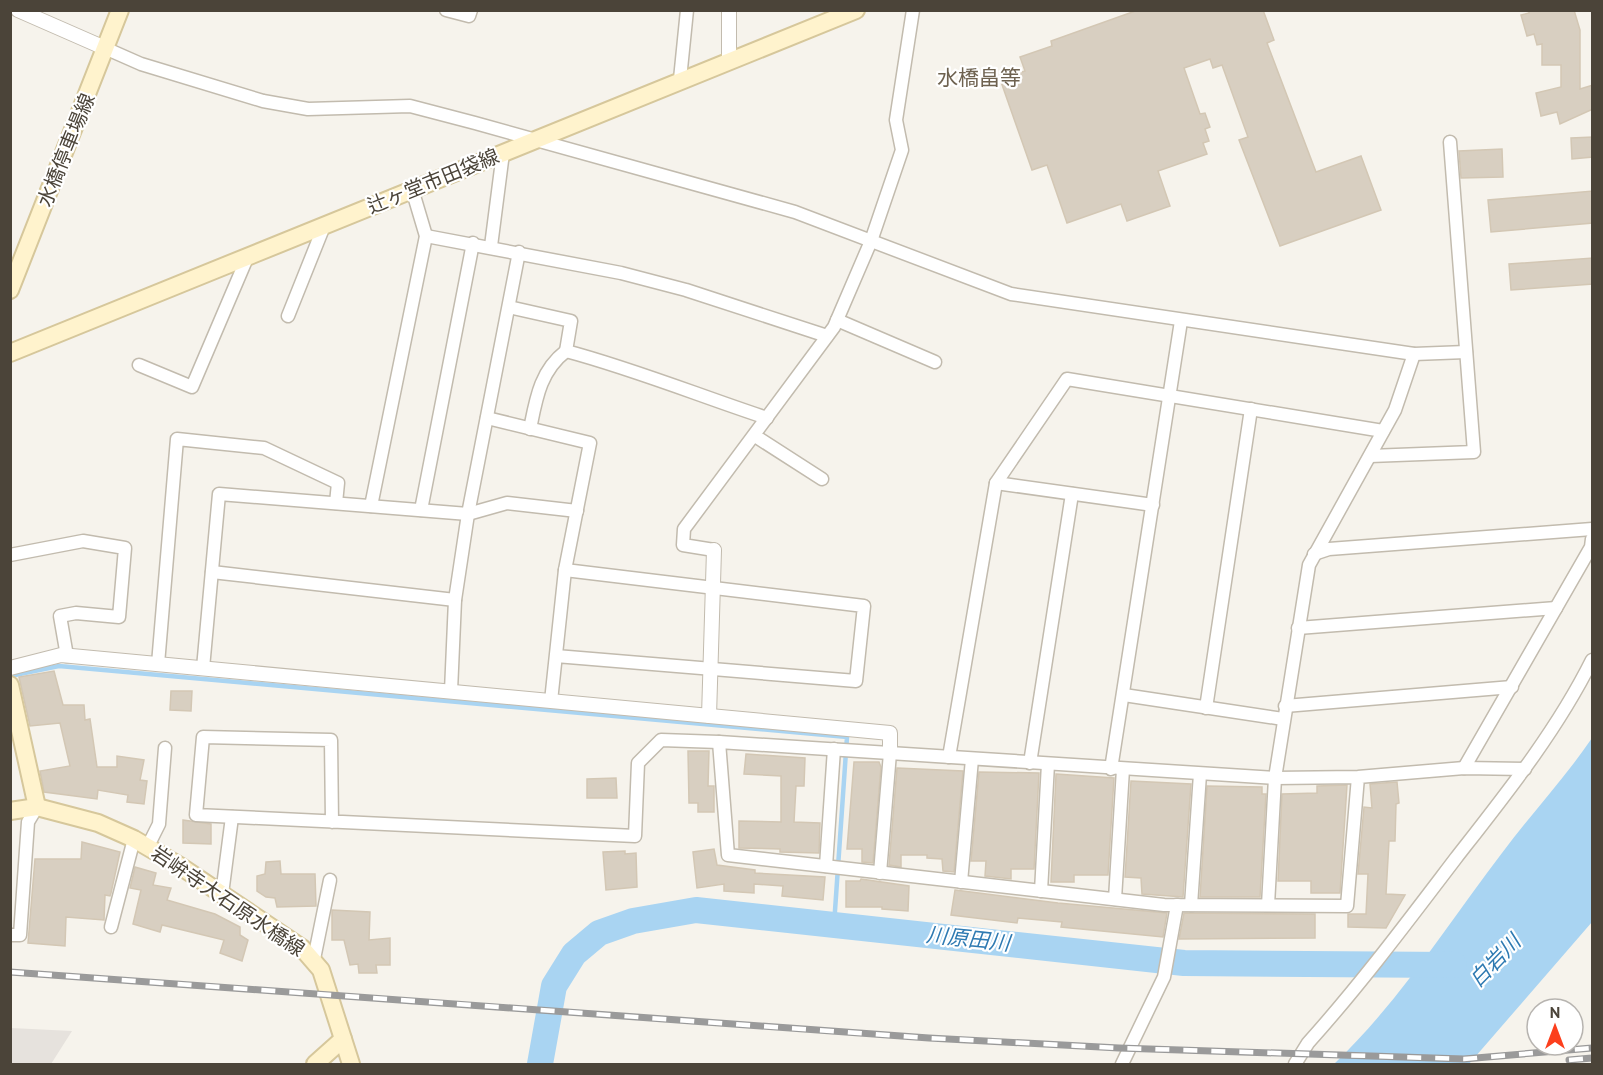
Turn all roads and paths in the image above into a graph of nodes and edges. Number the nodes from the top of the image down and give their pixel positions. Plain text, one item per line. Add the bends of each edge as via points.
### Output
1 (18, 10) edge
2 (120, 10) edge
3 (446, 10) edge
4 (471, 10) edge
5 (687, 10) edge
6 (729, 10) edge
7 (856, 10) edge
8 (913, 10) edge
9 (107, 49) junction
10 (729, 60) junction
11 (680, 80) junction
12 (533, 140) junction
13 (1450, 142) dead end
14 (503, 153) junction
15 (412, 189) junction
16 (324, 226) junction
17 (426, 236) junction
18 (871, 241) junction
19 (473, 243) junction
20 (491, 246) junction
21 (519, 252) junction
22 (247, 258) junction
23 (10, 290) edge
24 (509, 307) junction
25 (288, 316) dead end
26 (837, 320) junction
27 (1181, 321) junction
28 (827, 336) junction
29 (566, 351) junction
30 (1466, 352) junction
31 (10, 353) edge
32 (1414, 354) junction
33 (935, 362) dead end
34 (139, 365) dead end
35 (1170, 396) junction
36 (1251, 409) junction
37 (486, 418) junction
38 (768, 418) junction
39 (530, 429) junction
40 (1383, 431) junction
41 (755, 436) junction
42 (1370, 456) junction
43 (822, 479) dead end
44 (996, 483) junction
45 (1072, 494) junction
46 (336, 503) junction
47 (1153, 505) junction
48 (371, 506) junction
49 (421, 510) junction
50 (577, 511) junction
51 (468, 514) junction
52 (1593, 529) edge
53 (1593, 539) edge
54 (714, 550) joint
55 (1314, 554) junction
56 (10, 555) edge
57 (565, 570) junction
58 (212, 572) junction
59 (713, 588) junction
60 (455, 600) junction
61 (1556, 608) junction
62 (1298, 628) junction
63 (67, 656) junction
64 (556, 656) junction
65 (1593, 660) edge
66 (158, 664) junction
67 (10, 668) edge
68 (203, 668) junction
69 (711, 668) junction
70 (10, 685) edge
71 (1512, 687) junction
72 (451, 692) junction
73 (1124, 695) junction
74 (550, 701) junction
75 (1285, 706) junction
76 (1206, 708) junction
77 (710, 716) junction
78 (1283, 719) junction
79 (719, 742) junction
80 (165, 748) dead end
81 (834, 749) junction
82 (890, 753) junction
83 (949, 757) junction
84 (972, 759) junction
85 (1030, 763) junction
86 (1048, 764) junction
87 (1464, 768) junction
88 (1117, 769) junction
89 (1525, 769) junction
90 (1200, 774) junction
91 (1358, 777) junction
92 (1275, 778) junction
93 (37, 807) junction
94 (10, 810) edge
95 (232, 817) junction
96 (332, 822) junction
97 (141, 843) junction
98 (826, 866) junction
99 (880, 873) junction
100 (330, 880) dead end
101 (960, 882) junction
102 (1041, 891) junction
103 (222, 894) junction
104 (1115, 899) junction
105 (1177, 905) junction
106 (1191, 905) junction
107 (1268, 905) junction
108 (111, 927) dead end
109 (10, 935) edge
110 (314, 959) junction
111 (343, 1039) junction
112 (315, 1065) edge
113 (351, 1065) edge
114 (1122, 1065) edge
115 (1296, 1065) edge

1 - 9 street
2 - 9 main road, 水橋停車場線
3 - 4 street via 469,16
5 - 11 street
6 - 10 street
7 - 10 main road, 辻ヶ堂市田袋線
8 - 18 street via 896,120 902,150
9 - 12 street via 141,64 263,101 308,109 410,106
9 - 23 main road, 水橋停車場線
10 - 11 main road, 辻ヶ堂市田袋線
11 - 12 main road, 辻ヶ堂市田袋線
12 - 14 main road, 辻ヶ堂市田袋線
12 - 18 street via 795,212
13 - 30 street
14 - 15 main road, 辻ヶ堂市田袋線
14 - 20 street
15 - 16 main road, 辻ヶ堂市田袋線
15 - 17 street
16 - 22 main road, 辻ヶ堂市田袋線
16 - 25 street
17 - 19 street
17 - 48 street
18 - 26 street
18 - 27 street via 1011,294
19 - 20 street
19 - 49 street
20 - 21 street
21 - 24 street
21 - 28 street via 687,290
22 - 31 main road, 辻ヶ堂市田袋線
22 - 34 street via 192,387
24 - 29 street via 571,321
24 - 37 street
26 - 28 street
26 - 33 street
27 - 32 street
27 - 35 street
28 - 38 street
29 - 38 street via 620,365 671,387
29 - 39 street via 555,360 539,387
30 - 32 street
30 - 42 street via 1474,452
32 - 40 street via 1395,410
35 - 36 street
35 - 44 street via 1067,380
35 - 47 street
36 - 40 street
36 - 76 street
37 - 39 street
37 - 51 street
38 - 41 street
39 - 50 street via 590,443
40 - 42 street
41 - 43 street
41 - 54 street via 684,529 683,545
42 - 55 street
44 - 45 street
44 - 83 street
45 - 47 street
45 - 85 street
46 - 48 street
46 - 58 street via 219,494
46 - 66 street via 338,483 264,448 177,439
47 - 73 street
48 - 49 street
49 - 51 street
50 - 51 street via 507,503
50 - 57 street
51 - 60 street
52 - 55 street via 1329,549
53 - 61 street
54 - 59 street
55 - 62 street
56 - 63 street via 83,541 125,548 119,617 76,613 60,616
57 - 59 street
57 - 64 street
58 - 60 street
58 - 68 street
59 - 69 street
59 - 69 street via 864,606 856,681
60 - 72 street
61 - 62 street
61 - 71 street
62 - 75 street
63 - 66 street
63 - 67 street
64 - 69 street
64 - 74 street
65 - 89 street via 1571,702
66 - 68 street
68 - 72 street
69 - 77 street
70 - 93 main road
71 - 75 street
71 - 87 street
72 - 74 street
73 - 76 street
73 - 88 street
74 - 77 street
75 - 78 street
76 - 78 street
77 - 82 street via 890,733
78 - 92 street
79 - 81 street
79 - 96 street via 661,740 638,763 635,836
79 - 98 street via 728,855
80 - 97 street via 159,824
81 - 82 street
81 - 98 street
82 - 83 street
82 - 99 street
83 - 84 street
84 - 85 street
84 - 101 street
85 - 86 street
86 - 88 street
86 - 102 street
87 - 89 street
87 - 91 street
88 - 90 street
88 - 104 street
89 - 115 street via 1308,1043
90 - 92 street
90 - 106 street
91 - 92 street
91 - 107 street via 1347,906
92 - 107 street
93 - 94 main road
93 - 97 main road, 岩峅寺大石原水橋線 via 98,823
93 - 109 street via 28,822 20,935
95 - 96 street
95 - 96 street via 196,815 203,737 330,740
95 - 103 street
97 - 103 main road, 岩峅寺大石原水橋線
97 - 108 street
98 - 99 street
99 - 101 street
100 - 110 street
101 - 102 street
102 - 104 street
103 - 110 main road, 岩峅寺大石原水橋線
104 - 105 street
105 - 106 street
105 - 114 street via 1164,977
106 - 107 street
110 - 111 main road, 岩峅寺大石原水橋線 via 331,996
111 - 112 main road
111 - 113 main road, 岩峅寺大石原水橋線

